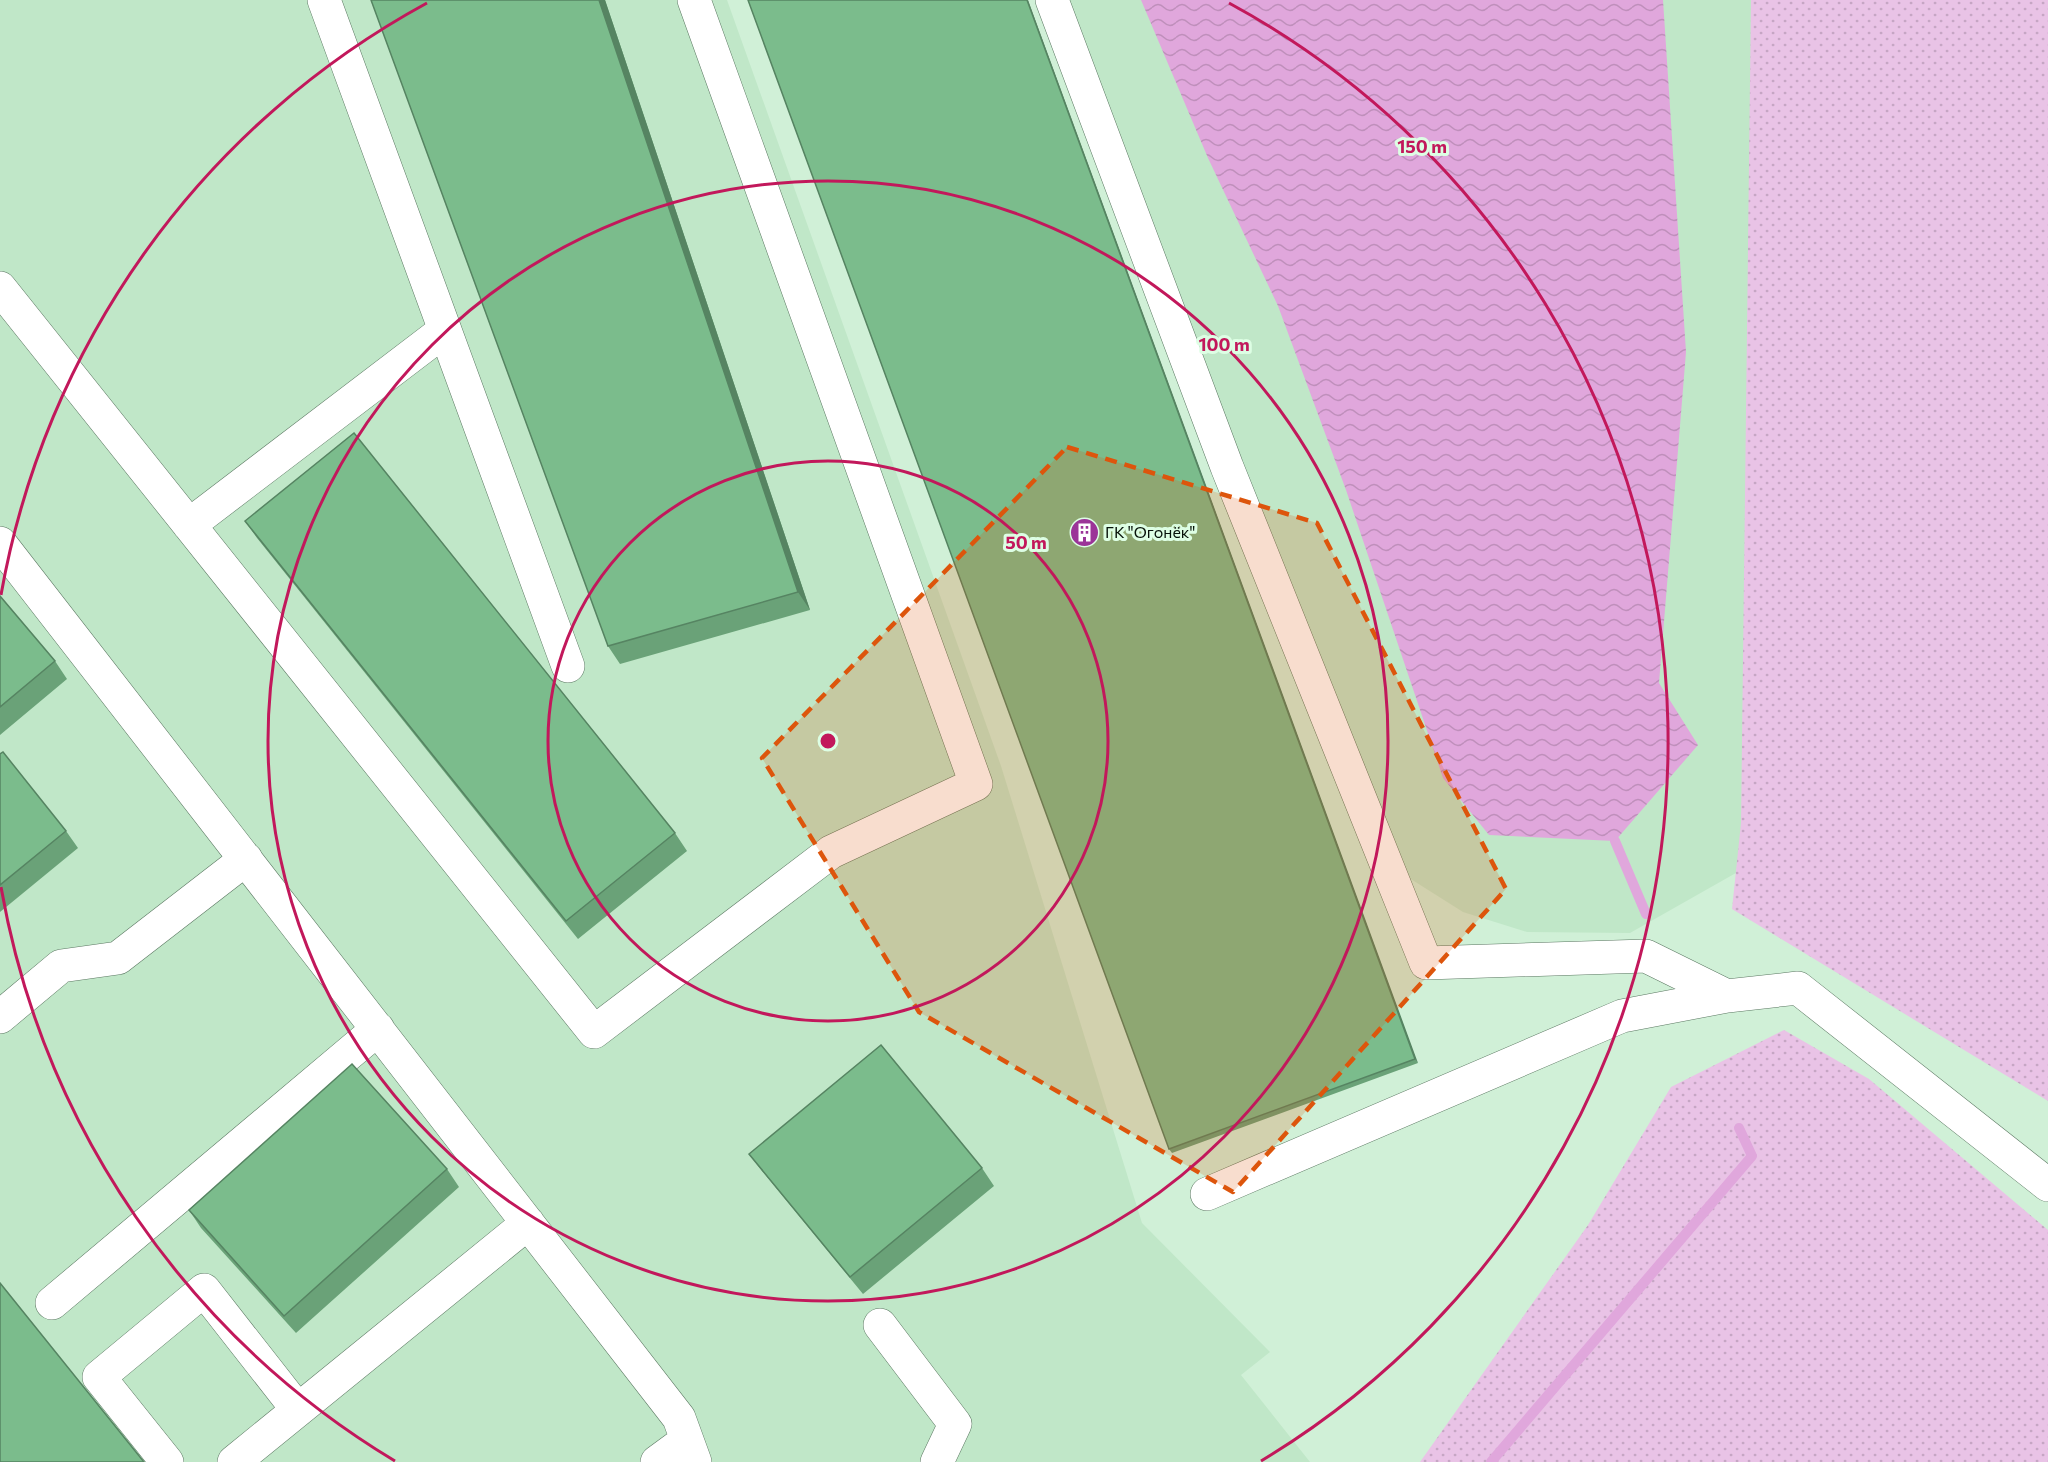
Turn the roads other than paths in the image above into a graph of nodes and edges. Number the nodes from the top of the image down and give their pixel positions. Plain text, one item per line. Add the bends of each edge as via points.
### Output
1 (324, 0) edge
2 (694, 0) edge
3 (1052, 0) edge
4 (0, 288) edge
5 (445, 330) junction
6 (189, 525) junction
7 (0, 543) edge
8 (568, 666) dead end
9 (246, 860) junction
10 (1727, 996) junction
11 (0, 1017) edge
12 (378, 1029) junction
13 (2048, 1185) edge
14 (1207, 1194) dead end
15 (528, 1223) junction
16 (52, 1303) dead end
17 (880, 1324) dead end
18 (298, 1410) junction
19 (691, 1451) edge
20 (167, 1462) edge
21 (234, 1462) edge
22 (657, 1462) edge
23 (937, 1462) edge

1 - 5 lane
2 - 6 lane via 976,784 831,852 594,1032
3 - 10 lane via 1227,467 1426,963 1646,956
4 - 6 lane
5 - 6 lane
5 - 8 lane
7 - 9 lane
9 - 11 lane via 118,958 61,966
9 - 12 lane
10 - 13 lane via 1798,988
10 - 14 lane via 1622,1016
12 - 15 lane
12 - 16 lane
15 - 18 lane
15 - 19 lane via 679,1418
17 - 23 lane via 955,1424
18 - 20 lane via 204,1290 99,1377
18 - 21 lane
19 - 22 lane

